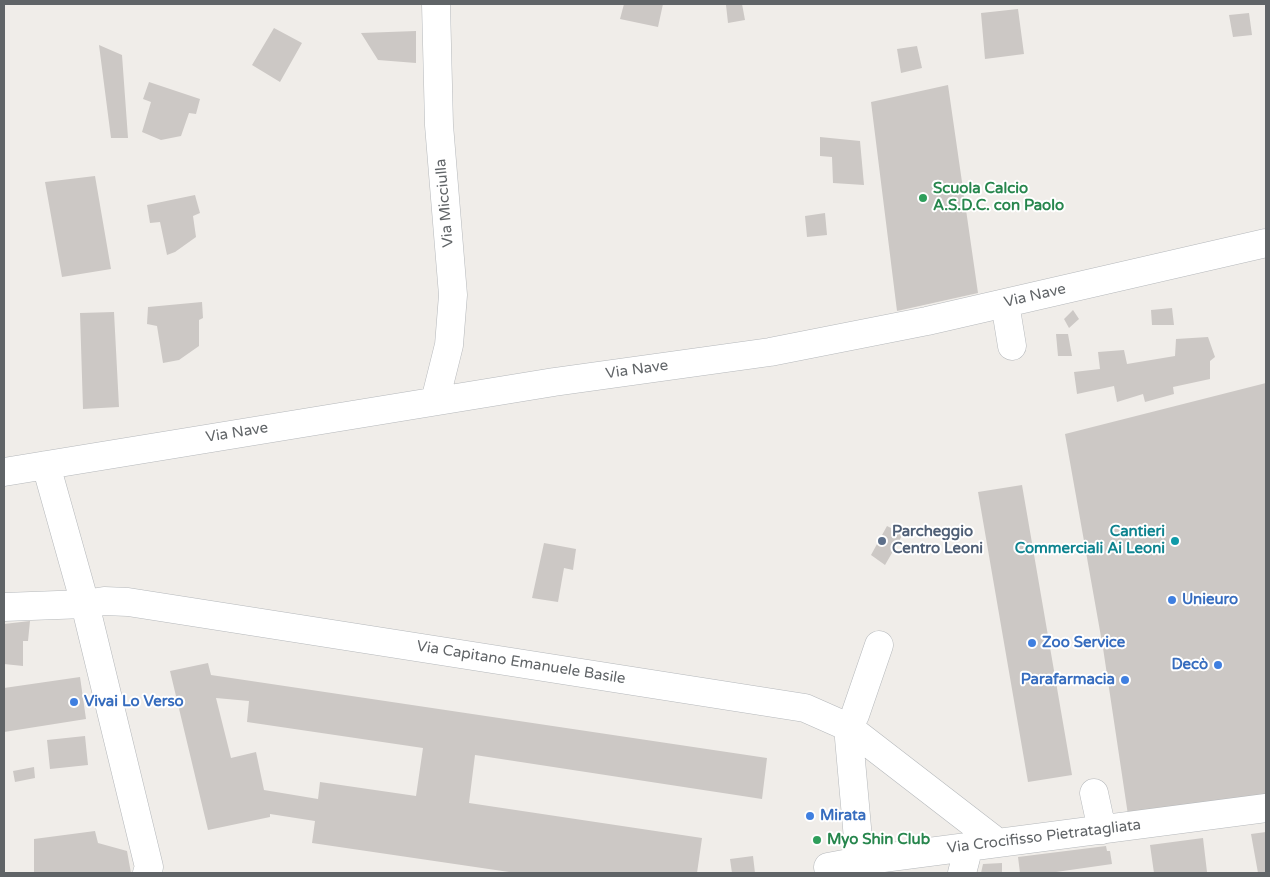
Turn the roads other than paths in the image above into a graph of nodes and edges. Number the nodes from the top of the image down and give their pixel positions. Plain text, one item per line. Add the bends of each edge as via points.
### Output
1 (436, 4) edge
2 (1266, 243) edge
3 (1005, 303) junction
4 (1012, 346) dead end
5 (435, 401) junction
6 (46, 465) junction
7 (4, 472) edge
8 (86, 604) junction
9 (4, 607) edge
10 (879, 645) dead end
11 (848, 727) junction
12 (1094, 793) dead end
13 (1266, 808) edge
14 (1102, 830) junction
15 (997, 842) junction
16 (969, 846) junction
17 (860, 860) junction
18 (150, 871) edge
19 (829, 873) edge
20 (962, 873) edge

1 - 5 street, Via Micciulla via 439,125 453,295 449,344
2 - 3 street, Via Nave
3 - 4 street
3 - 5 street, Via Nave via 770,352
5 - 6 street, Via Nave
6 - 7 street, Via Nave
6 - 8 street
8 - 9 street, Via Capitano Emanuele Basile
8 - 11 street, Via Capitano Emanuele Basile via 128,602 805,708
8 - 18 street
10 - 11 street via 856,715
11 - 15 street, Via Capitano Emanuele Basile
11 - 17 street
12 - 14 street
13 - 14 street, Via Crocifisso Pietratagliata
14 - 15 street, Via Crocifisso Pietratagliata
15 - 16 street, Via Crocifisso Pietratagliata
16 - 17 street, Via Crocifisso Pietratagliata
16 - 20 street
17 - 19 street, Via Crocifisso Pietratagliata via 828,867

